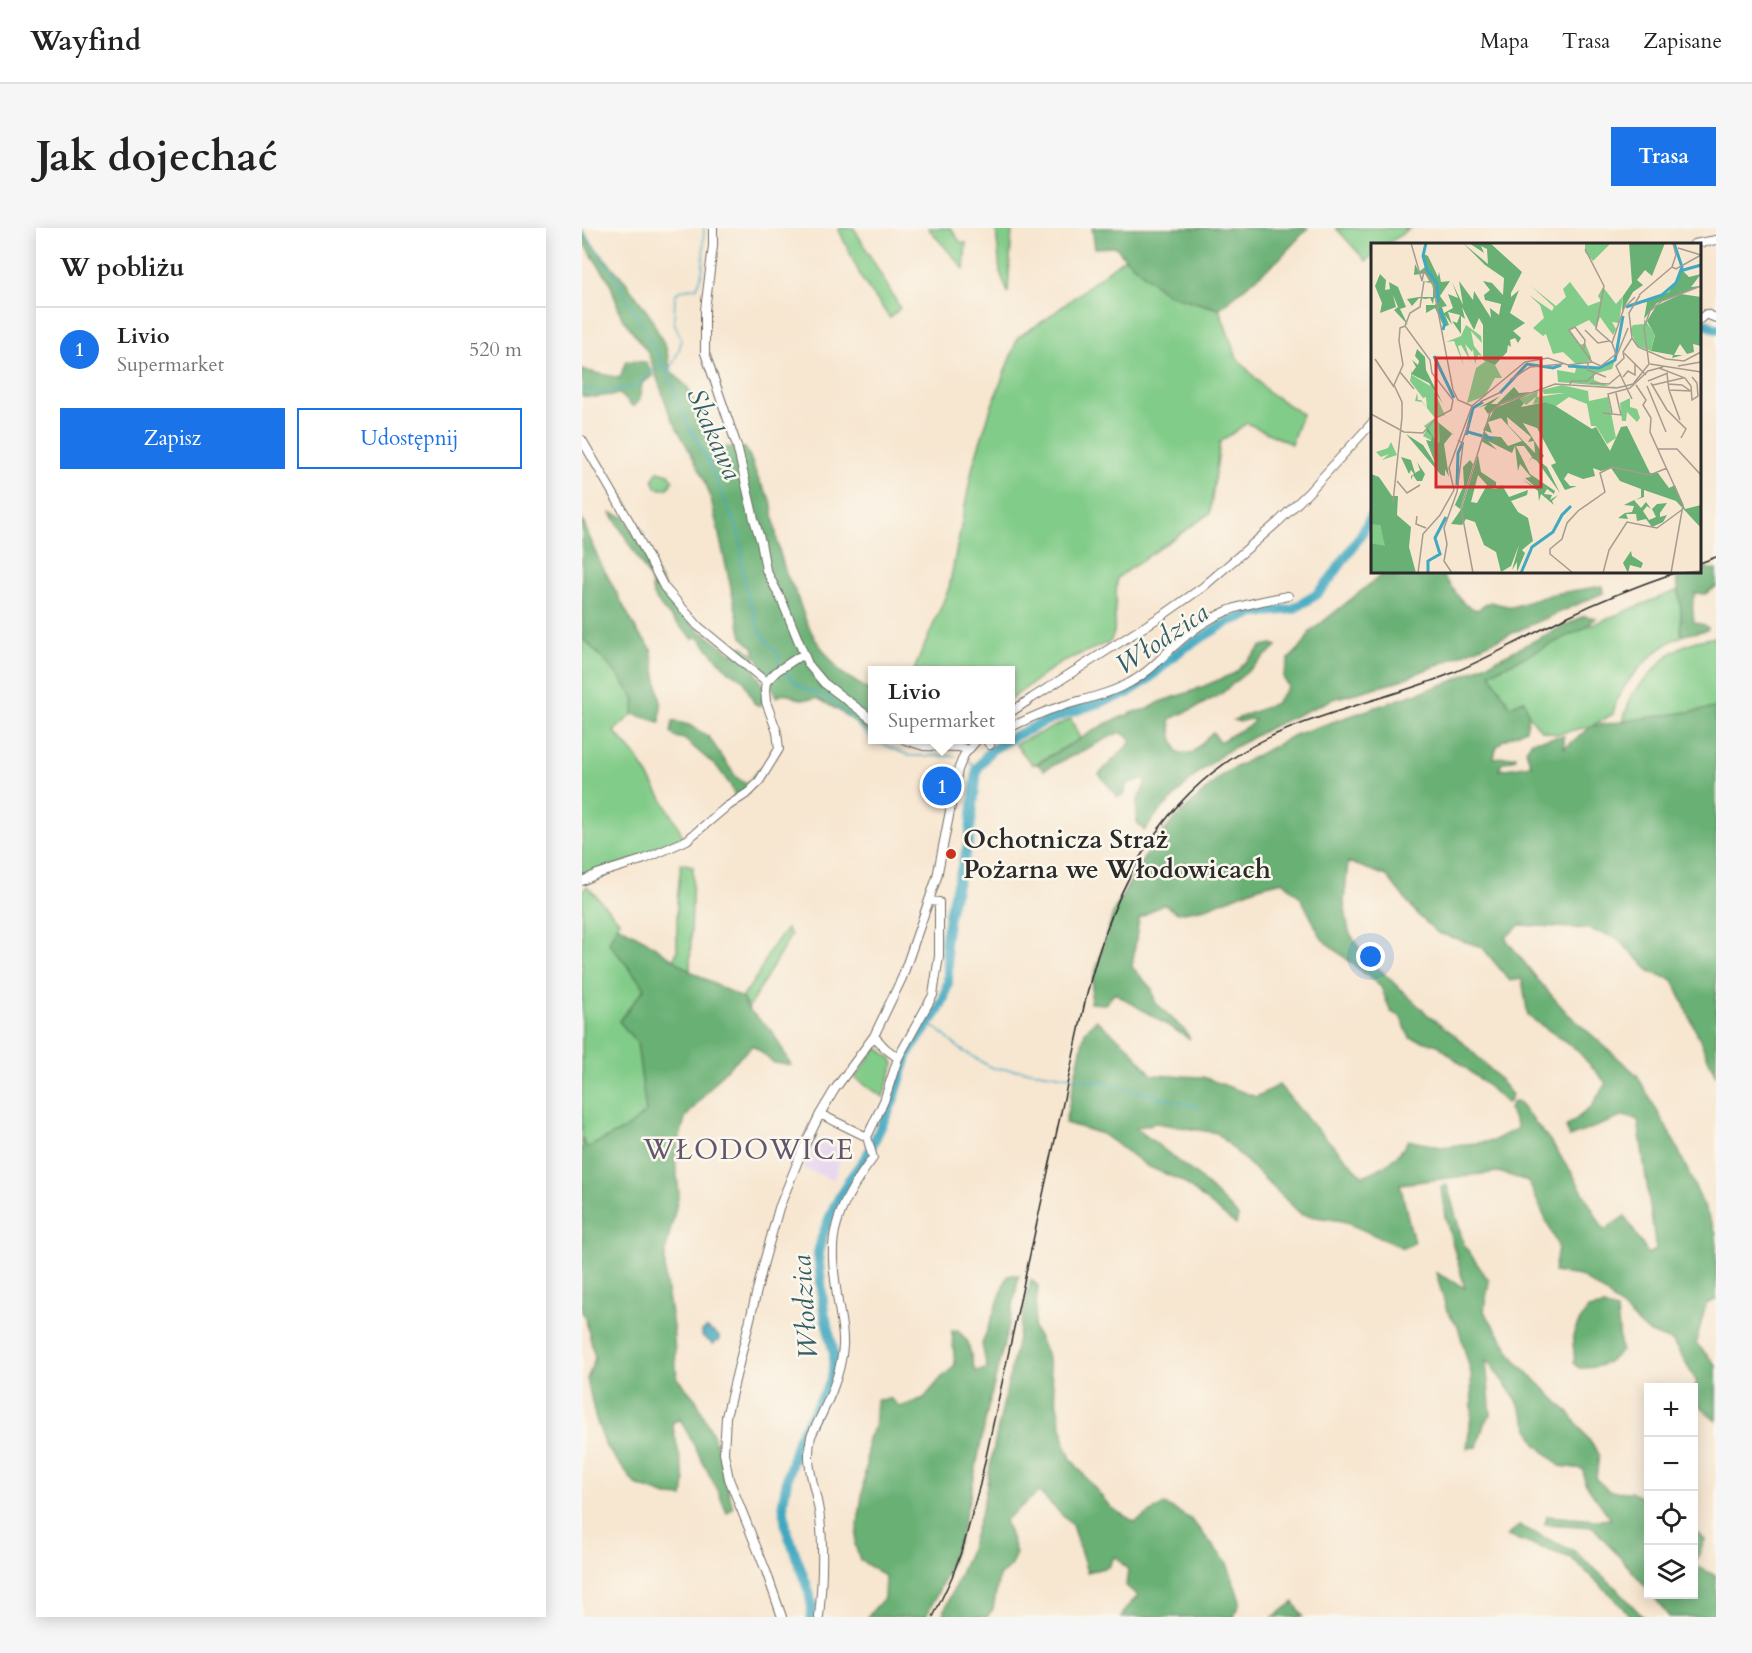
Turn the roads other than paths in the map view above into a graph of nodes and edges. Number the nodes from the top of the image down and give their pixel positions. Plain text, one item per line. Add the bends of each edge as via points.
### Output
1 (713, 228) edge
2 (1716, 240) edge
3 (1700, 243) edge
4 (1701, 317) edge
5 (1716, 318) edge
6 (1371, 424) edge
7 (582, 440) edge
8 (1288, 596) dead end
9 (803, 654) junction
10 (769, 679) junction
11 (1015, 709) edge
12 (868, 716) edge
13 (1015, 725) edge
14 (918, 744) edge
15 (973, 744) edge
16 (967, 750) junction
17 (582, 881) edge
18 (930, 901) junction
19 (874, 1036) junction
20 (898, 1058) junction
21 (820, 1114) junction
22 (868, 1139) junction
23 (782, 1617) edge
24 (819, 1617) edge

1 - 9 street via 705,353 737,446 766,570
2 - 3 street
4 - 5 street via 1706,314
6 - 11 street via 1308,493 1203,587
7 - 10 street via 664,587 698,626
8 - 13 street via 1235,607 1214,616 1132,681
9 - 10 street
9 - 12 street via 824,683
10 - 17 street via 766,702 782,750 758,783 687,840
14 - 16 street
15 - 16 street
16 - 18 street via 955,783
18 - 19 street via 902,978
18 - 20 street via 939,902 939,956 933,996
19 - 20 street
19 - 21 street
20 - 22 street
21 - 22 street
21 - 23 street via 779,1208 724,1430 729,1479
22 - 24 street via 873,1158 855,1184 835,1229 842,1358 809,1444 809,1471 820,1519

